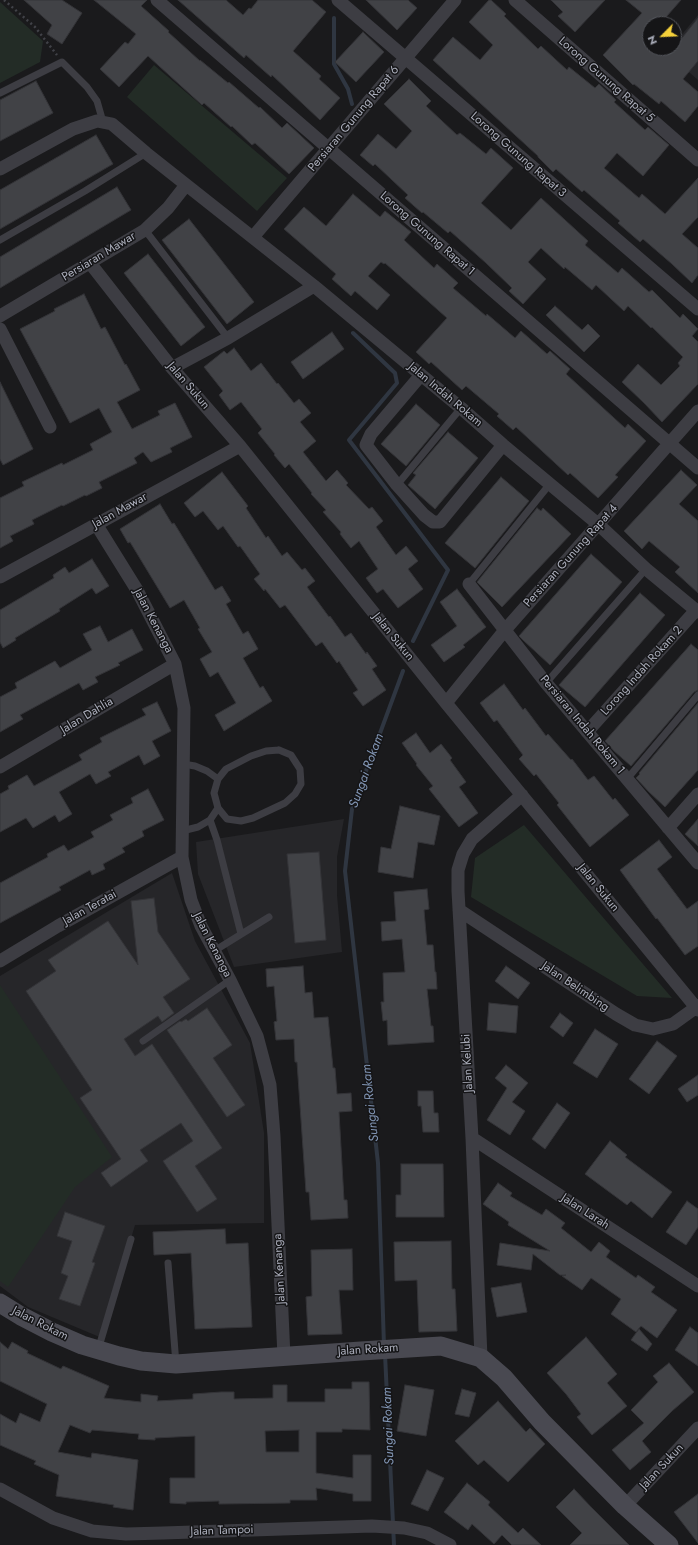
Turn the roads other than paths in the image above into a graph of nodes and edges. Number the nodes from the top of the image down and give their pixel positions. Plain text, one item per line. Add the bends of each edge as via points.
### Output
1 (157, 0) edge
2 (338, 0) edge
3 (455, 0) edge
4 (515, 0) edge
5 (405, 58) junction
6 (0, 93) edge
7 (103, 122) junction
8 (329, 148) junction
9 (146, 153) junction
10 (698, 160) edge
11 (0, 169) edge
12 (186, 185) junction
13 (145, 230) junction
14 (253, 237) junction
15 (0, 240) edge
16 (90, 263) junction
17 (314, 286) junction
18 (698, 310) edge
19 (0, 316) edge
20 (0, 329) edge
21 (228, 338) junction
22 (172, 368) junction
23 (422, 375) junction
24 (461, 408) junction
25 (698, 411) edge
26 (50, 427) dead end
27 (670, 444) junction
28 (503, 445) junction
29 (240, 446) junction
30 (698, 468) edge
31 (398, 485) junction
32 (549, 485) junction
33 (96, 524) junction
34 (598, 525) junction
35 (646, 569) junction
36 (0, 577) edge
37 (469, 584) joint
38 (697, 611) edge
39 (505, 630) junction
40 (175, 664) junction
41 (546, 683) junction
42 (698, 695) edge
43 (446, 703) junction
44 (587, 732) junction
45 (183, 764) junction
46 (0, 767) edge
47 (218, 779) junction
48 (627, 779) junction
49 (698, 794) edge
50 (522, 795) junction
51 (218, 808) junction
52 (210, 820) junction
53 (668, 828) junction
54 (182, 831) junction
55 (182, 857) junction
56 (698, 863) edge
57 (459, 910) junction
58 (269, 917) dead end
59 (241, 934) junction
60 (214, 951) junction
61 (0, 961) edge
62 (230, 980) junction
63 (697, 1008) edge
64 (143, 1041) dead end
65 (472, 1138) junction
66 (131, 1239) dead end
67 (168, 1263) dead end
68 (698, 1286) edge
69 (0, 1303) edge
70 (98, 1350) junction
71 (284, 1357) junction
72 (481, 1358) junction
73 (176, 1364) junction
74 (698, 1428) edge
75 (0, 1488) edge
76 (625, 1506) junction
77 (450, 1545) edge
78 (669, 1545) edge

1 - 8 street, Lorong Gunung Rapat 1
2 - 5 street, Lorong Gunung Rapat 3
3 - 5 street, Persiaran Gunung Rapat 6
4 - 10 street, Lorong Gunung Rapat 5
5 - 8 street, Persiaran Gunung Rapat 6
5 - 18 street, Lorong Gunung Rapat 3
6 - 7 lane via 62,62 97,101
7 - 9 street, Jalan Indah Rokam via 112,124
7 - 11 street via 97,121 73,129
8 - 14 street, Persiaran Gunung Rapat 6
8 - 27 street, Lorong Gunung Rapat 1
9 - 12 street, Jalan Indah Rokam
9 - 15 lane
12 - 13 street, Persiaran Mawar via 168,208
12 - 14 street, Jalan Indah Rokam
13 - 16 street, Persiaran Mawar
13 - 21 lane
14 - 17 street, Jalan Indah Rokam
16 - 19 street, Persiaran Mawar
16 - 22 street, Jalan Sukun
17 - 21 street
17 - 23 street, Jalan Indah Rokam
20 - 26 street
21 - 22 street
22 - 29 street, Jalan Sukun
23 - 24 street, Jalan Indah Rokam
23 - 31 street via 371,434 366,445
24 - 28 street, Jalan Indah Rokam
24 - 31 lane
25 - 27 street, Persiaran Gunung Rapat 4
27 - 30 street, Lorong Gunung Rapat 1
27 - 34 street, Persiaran Gunung Rapat 4
28 - 31 street via 440,522 433,522 424,515
28 - 32 street, Jalan Indah Rokam
29 - 33 street, Jalan Mawar
29 - 43 street, Jalan Sukun
32 - 34 street, Jalan Indah Rokam
32 - 37 lane
33 - 36 street, Jalan Mawar
33 - 40 street, Jalan Kenanga via 137,590
34 - 35 street, Jalan Indah Rokam
34 - 39 street, Persiaran Gunung Rapat 4
35 - 38 street, Jalan Indah Rokam
35 - 41 lane
37 - 39 street, Persiaran Indah Rokam 1
38 - 44 street, Lorong Indah Rokam 2
39 - 41 street, Persiaran Indah Rokam 1
39 - 43 street, Persiaran Gunung Rapat 4
40 - 45 street, Jalan Kenanga via 184,708
40 - 46 street, Jalan Dahlia
41 - 44 street, Persiaran Indah Rokam 1
42 - 48 lane
43 - 50 street, Jalan Sukun
44 - 48 street, Persiaran Indah Rokam 1
45 - 47 lane via 208,771
45 - 54 street, Jalan Kenanga
47 - 51 lane via 214,793
47 - 51 lane via 226,770 252,756 266,750 279,750 291,755 300,769 301,784 285,803 253,818 241,821 227,819
48 - 53 street, Persiaran Indah Rokam 1
49 - 53 street
50 - 57 street, Jalan Kelubi via 472,839 463,854 458,870
50 - 63 street, Jalan Sukun
51 - 52 lane
52 - 54 lane via 198,827
52 - 59 lane
53 - 56 street, Persiaran Indah Rokam 1
54 - 55 street, Jalan Kenanga
55 - 60 street, Jalan Kenanga via 191,900
55 - 61 street, Jalan Teratai
57 - 63 street, Jalan Belimbing via 635,1025 653,1029 673,1024
57 - 65 street, Jalan Kelubi
58 - 59 lane
59 - 60 lane
60 - 62 street, Jalan Kenanga
62 - 64 lane
62 - 71 street, Jalan Kenanga via 257,1036 270,1085
65 - 68 street, Jalan Larah
65 - 72 street, Jalan Kelubi
66 - 70 lane
67 - 73 lane
69 - 70 main road, Jalan Rokam via 52,1332
70 - 73 main road, Jalan Rokam via 141,1361
71 - 72 main road, Jalan Rokam via 440,1346
71 - 73 main road, Jalan Rokam
72 - 76 main road, Jalan Rokam via 504,1378 542,1422
74 - 76 street, Jalan Sukun
75 - 77 street, Jalan Tampoi via 53,1518 92,1531 126,1534 372,1526 404,1528 427,1533
76 - 78 main road, Jalan Rokam

